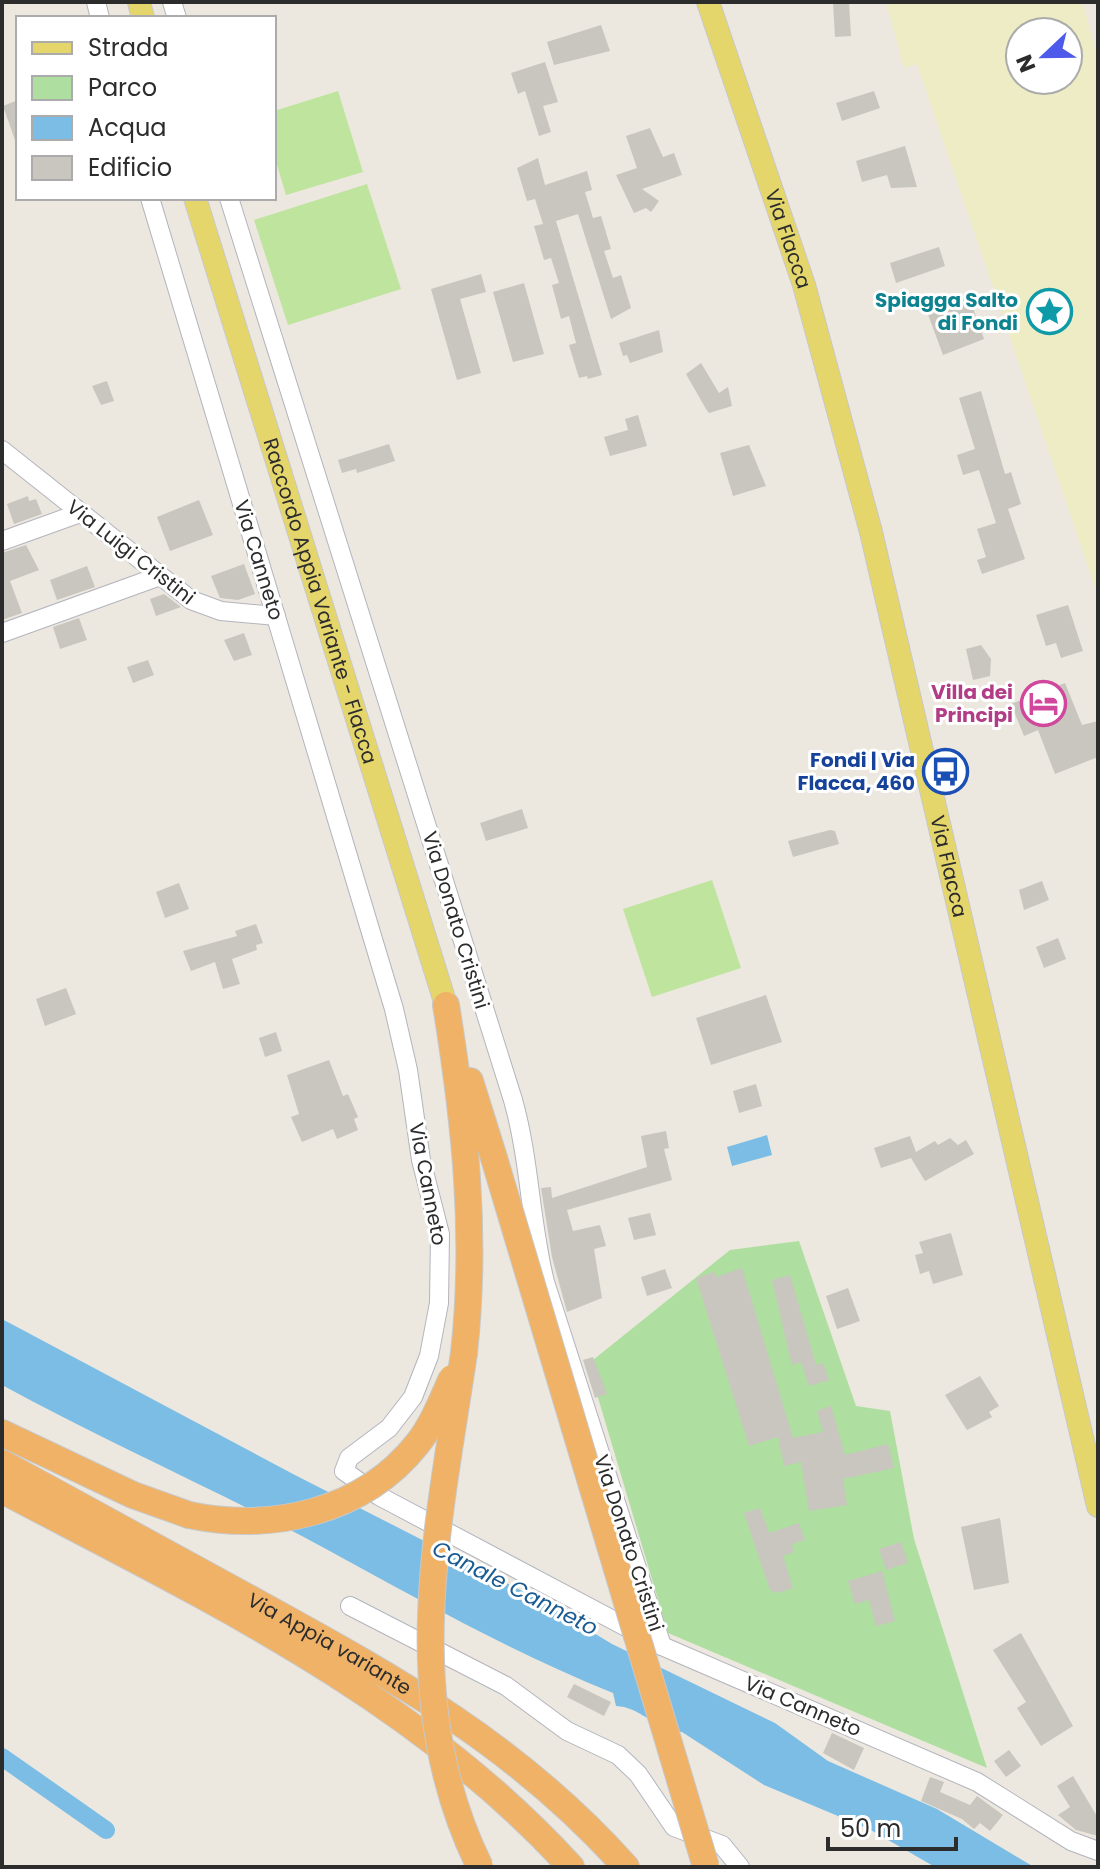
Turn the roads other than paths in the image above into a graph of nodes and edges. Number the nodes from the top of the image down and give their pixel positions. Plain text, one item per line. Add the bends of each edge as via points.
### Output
1 (708, 2) edge
2 (151, 200) edge
3 (196, 200) edge
4 (230, 200) edge
5 (2, 450) edge
6 (80, 513) junction
7 (2, 541) edge
8 (160, 576) junction
9 (276, 616) junction
10 (2, 633) edge
11 (446, 1005) junction
12 (464, 1353) junction
13 (2, 1433) edge
14 (2, 1463) edge
15 (2, 1490) edge
16 (1098, 1506) edge
17 (350, 1606) dead end
18 (662, 1646) junction
19 (1098, 1851) edge
20 (480, 1867) edge
21 (571, 1867) edge
22 (626, 1867) edge
23 (706, 1867) edge
24 (740, 1867) edge

1 - 16 main road, Via Flacca via 801,273 863,502
2 - 9 street, Via Canneto
3 - 11 main road, Raccordo Appia Variante - Flacca
4 - 18 street, Via Donato Cristini via 513,1100 545,1282
5 - 6 street, Via Luigi Cristini
6 - 7 street
6 - 8 street, Via Luigi Cristini
8 - 9 street, Via Luigi Cristini via 209,608
8 - 10 street
9 - 18 street, Via Canneto via 398,1025 421,1160 440,1234 438,1312 421,1379 396,1421 349,1458 344,1471 406,1510
11 - 12 highway via 468,1168 471,1281
11 - 23 highway, bridge
12 - 13 highway, bridge via 422,1438 390,1472 321,1510 266,1523 189,1515 133,1495
12 - 20 highway, bridge via 435,1546 428,1644 442,1760
14 - 22 highway, Via Appia variante via 447,1710 555,1795
15 - 21 highway, Via Appia variante via 225,1609 389,1708 508,1803
17 - 24 street via 506,1686 567,1731 618,1755 638,1774 674,1827 722,1845
18 - 19 street, Via Canneto via 977,1782 1071,1841

